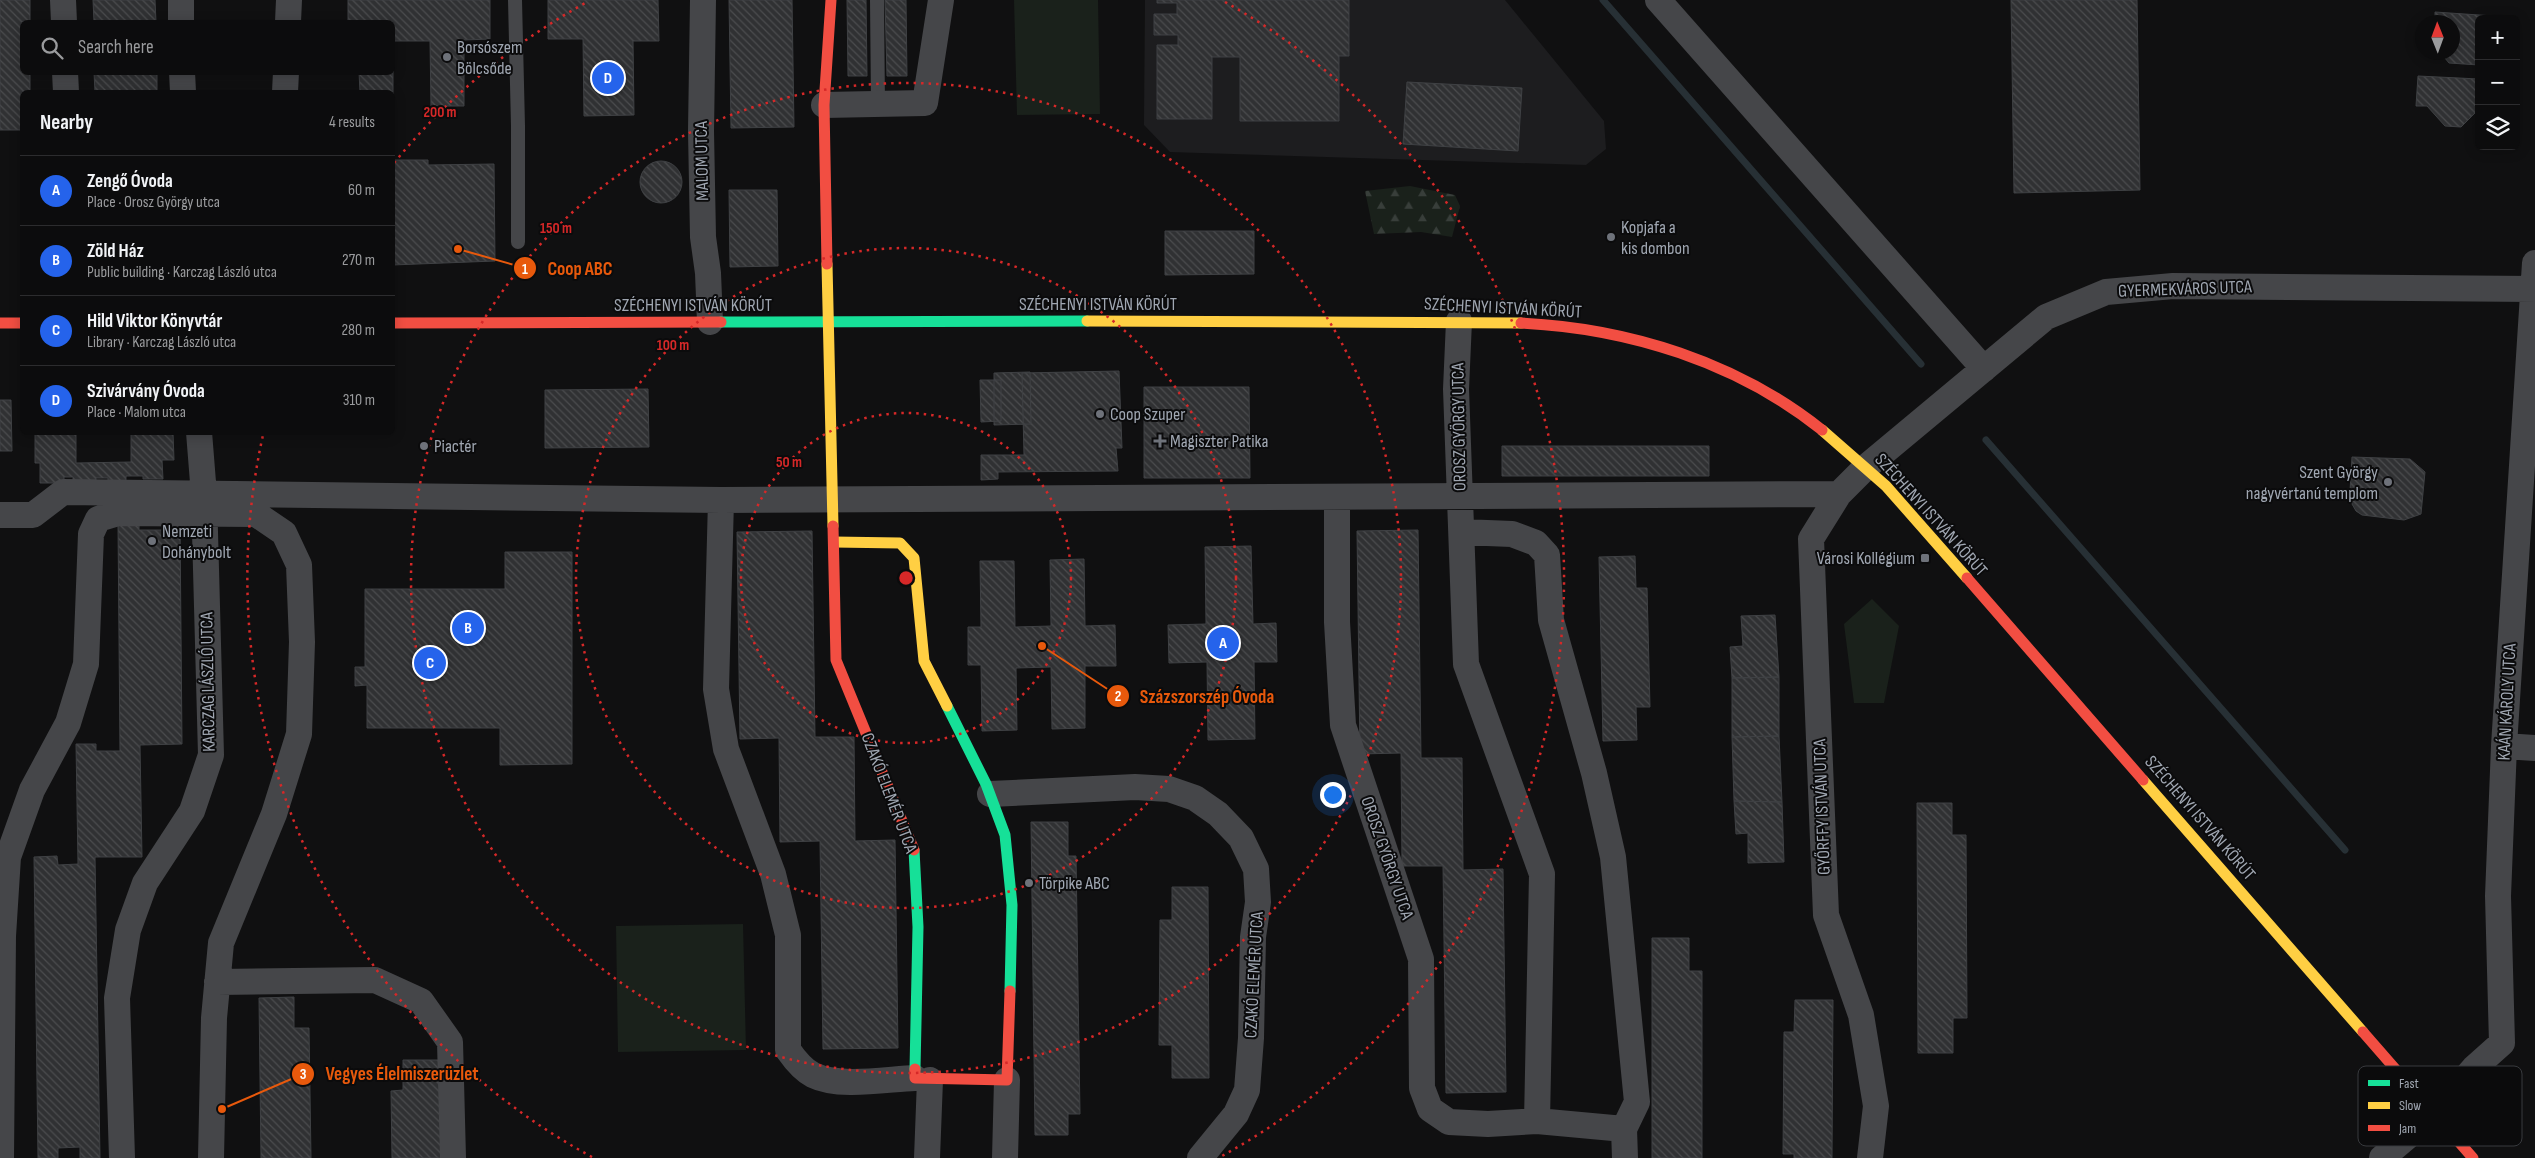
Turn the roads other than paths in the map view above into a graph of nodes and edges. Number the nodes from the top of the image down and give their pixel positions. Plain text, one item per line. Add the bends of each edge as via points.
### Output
1 (63, 0) edge
2 (181, 0) edge
3 (289, 0) edge
4 (515, 0) edge
5 (703, 0) edge
6 (831, 0) edge
7 (877, 0) edge
8 (941, 0) edge
9 (1658, 0) edge
10 (64, 20) edge
11 (181, 20) edge
12 (288, 20) edge
13 (65, 75) edge
14 (182, 75) edge
15 (286, 75) edge
16 (66, 90) edge
17 (183, 90) edge
18 (285, 90) edge
19 (878, 104) junction
20 (824, 105) junction
21 (518, 242) dead end
22 (2535, 262) edge
23 (2534, 289) edge
24 (1459, 321) junction
25 (710, 322) junction
26 (829, 322) junction
27 (0, 323) edge
28 (20, 323) edge
29 (395, 323) edge
30 (1984, 369) junction
31 (199, 435) edge
32 (1866, 467) junction
33 (1839, 494) junction
34 (1461, 496) junction
35 (1337, 497) junction
36 (721, 500) junction
37 (834, 500) junction
38 (204, 505) junction
39 (0, 515) edge
40 (1462, 532) junction
41 (834, 542) junction
42 (2504, 746) junction
43 (2535, 748) edge
44 (990, 794) junction
45 (217, 982) junction
46 (2392, 1066) edge
47 (2476, 1066) edge
48 (923, 1079) junction
49 (1007, 1080) junction
50 (1537, 1121) junction
51 (1624, 1130) junction
52 (2396, 1146) edge
53 (2462, 1146) edge
54 (1, 1158) edge
55 (122, 1158) edge
56 (211, 1158) edge
57 (453, 1158) edge
58 (928, 1158) edge
59 (1005, 1158) edge
60 (1200, 1158) edge
61 (1625, 1158) edge
62 (1870, 1158) edge
63 (2382, 1158) edge
64 (2472, 1158) edge

1 - 10 street
2 - 11 street
3 - 12 street
4 - 21 lane
5 - 25 street, MALOM UTCA via 703,238
6 - 20 street
7 - 19 lane
8 - 19 street via 925,104
9 - 30 street
13 - 16 street
14 - 17 street
15 - 18 street
19 - 20 street
20 - 26 street
22 - 23 street, KAÁN KÁROLY UTCA
23 - 30 street, GYERMEKVÁROS UTCA via 2173,286 2106,292 2046,317
23 - 42 street, KAÁN KÁROLY UTCA
24 - 26 street, SZÉCHENYI ISTVÁN KÖRÚT
24 - 32 street, SZÉCHENYI ISTVÁN KÖRÚT via 1568,326 1642,340 1713,364 1774,396
24 - 34 street, OROSZ GYÖRGY UTCA via 1456,389
25 - 26 street, SZÉCHENYI ISTVÁN KÖRÚT
25 - 29 street, SZÉCHENYI ISTVÁN KÖRÚT
26 - 37 street, CZAKÓ ELEMÉR UTCA
27 - 28 street
30 - 32 street, GYERMEKVÁROS UTCA
31 - 38 street, KARCZAG LÁSZLÓ UTCA
32 - 33 street, GYŐRFFY ISTVÁN UTCA
32 - 46 street, SZÉCHENYI ISTVÁN KÖRÚT
33 - 34 street
33 - 62 street, GYŐRFFY ISTVÁN UTCA via 1811,539 1826,915 1861,1015 1876,1106
34 - 35 street
34 - 40 street, OROSZ GYÖRGY UTCA
35 - 37 street
35 - 50 street, OROSZ GYÖRGY UTCA via 1337,622 1343,725 1421,959 1422,1088 1430,1109 1449,1122
36 - 37 street
36 - 38 street
36 - 48 street via 716,689 726,749 773,874 788,936 788,1050 798,1064 813,1075 835,1081
37 - 41 street, CZAKÓ ELEMÉR UTCA
38 - 39 street via 63,492 33,515
38 - 45 street via 256,514 284,533 299,565 302,642 299,734 274,814 221,943
38 - 54 street via 118,513 98,519 91,534 86,664 68,723 32,790 8,857 3,936
38 - 55 street, KARCZAG LÁSZLÓ UTCA via 211,754 192,811 145,883 128,930 117,998
40 - 50 street, OROSZ GYÖRGY UTCA via 1466,664 1542,874
40 - 51 street via 1512,534 1536,543 1546,555 1551,620 1594,773 1613,857 1637,1102
41 - 44 street via 900,543 914,558 924,661
41 - 48 street, CZAKÓ ELEMÉR UTCA via 836,660 914,851
42 - 43 street
42 - 47 street, KAÁN KÁROLY UTCA via 2498,896 2502,1043
44 - 49 street via 1005,835 1012,905
44 - 60 street, CZAKÓ ELEMÉR UTCA via 1135,787 1169,789 1195,798 1218,814 1241,838 1256,869 1258,902 1253,936 1247,1090 1236,1114
45 - 56 street
45 - 57 street via 375,980 421,1001 450,1042
48 - 49 street
48 - 58 street
49 - 59 street
50 - 51 street, OROSZ GYÖRGY UTCA
51 - 61 street
52 - 63 street, KAÁN KÁROLY UTCA
53 - 64 street, SZÉCHENYI ISTVÁN KÖRÚT

